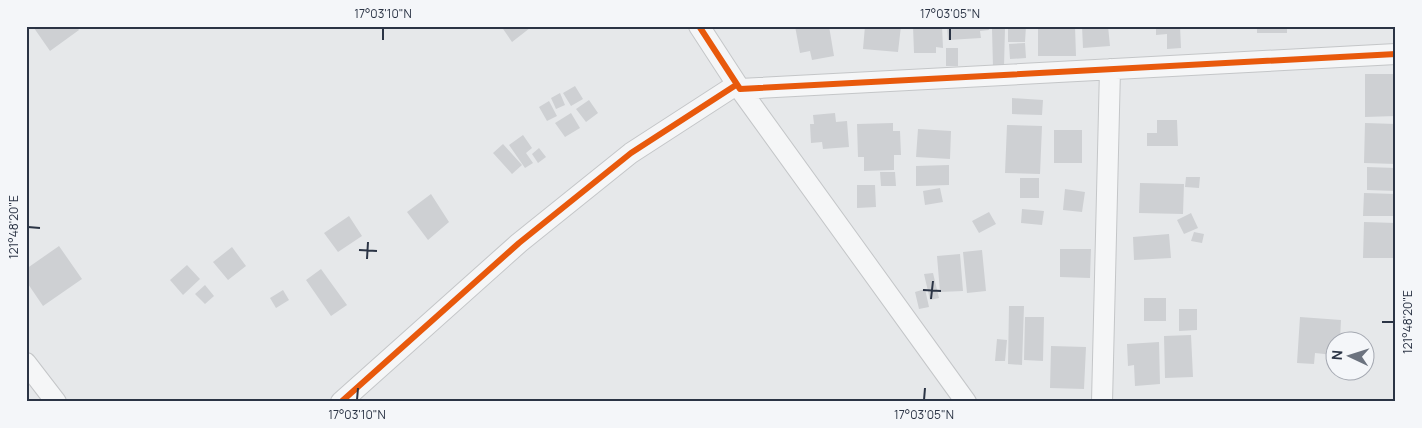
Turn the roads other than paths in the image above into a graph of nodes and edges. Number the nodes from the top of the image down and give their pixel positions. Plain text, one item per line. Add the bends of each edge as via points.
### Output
1 (699, 26) edge
2 (1396, 54) edge
3 (1110, 69) junction
4 (738, 87) junction
5 (26, 363) edge
6 (56, 402) edge
7 (341, 402) edge
8 (966, 402) edge
9 (1102, 402) edge

1 - 4 street
2 - 3 street
3 - 4 street
3 - 9 street
4 - 7 street via 631,153 519,243
4 - 8 street
5 - 6 street

